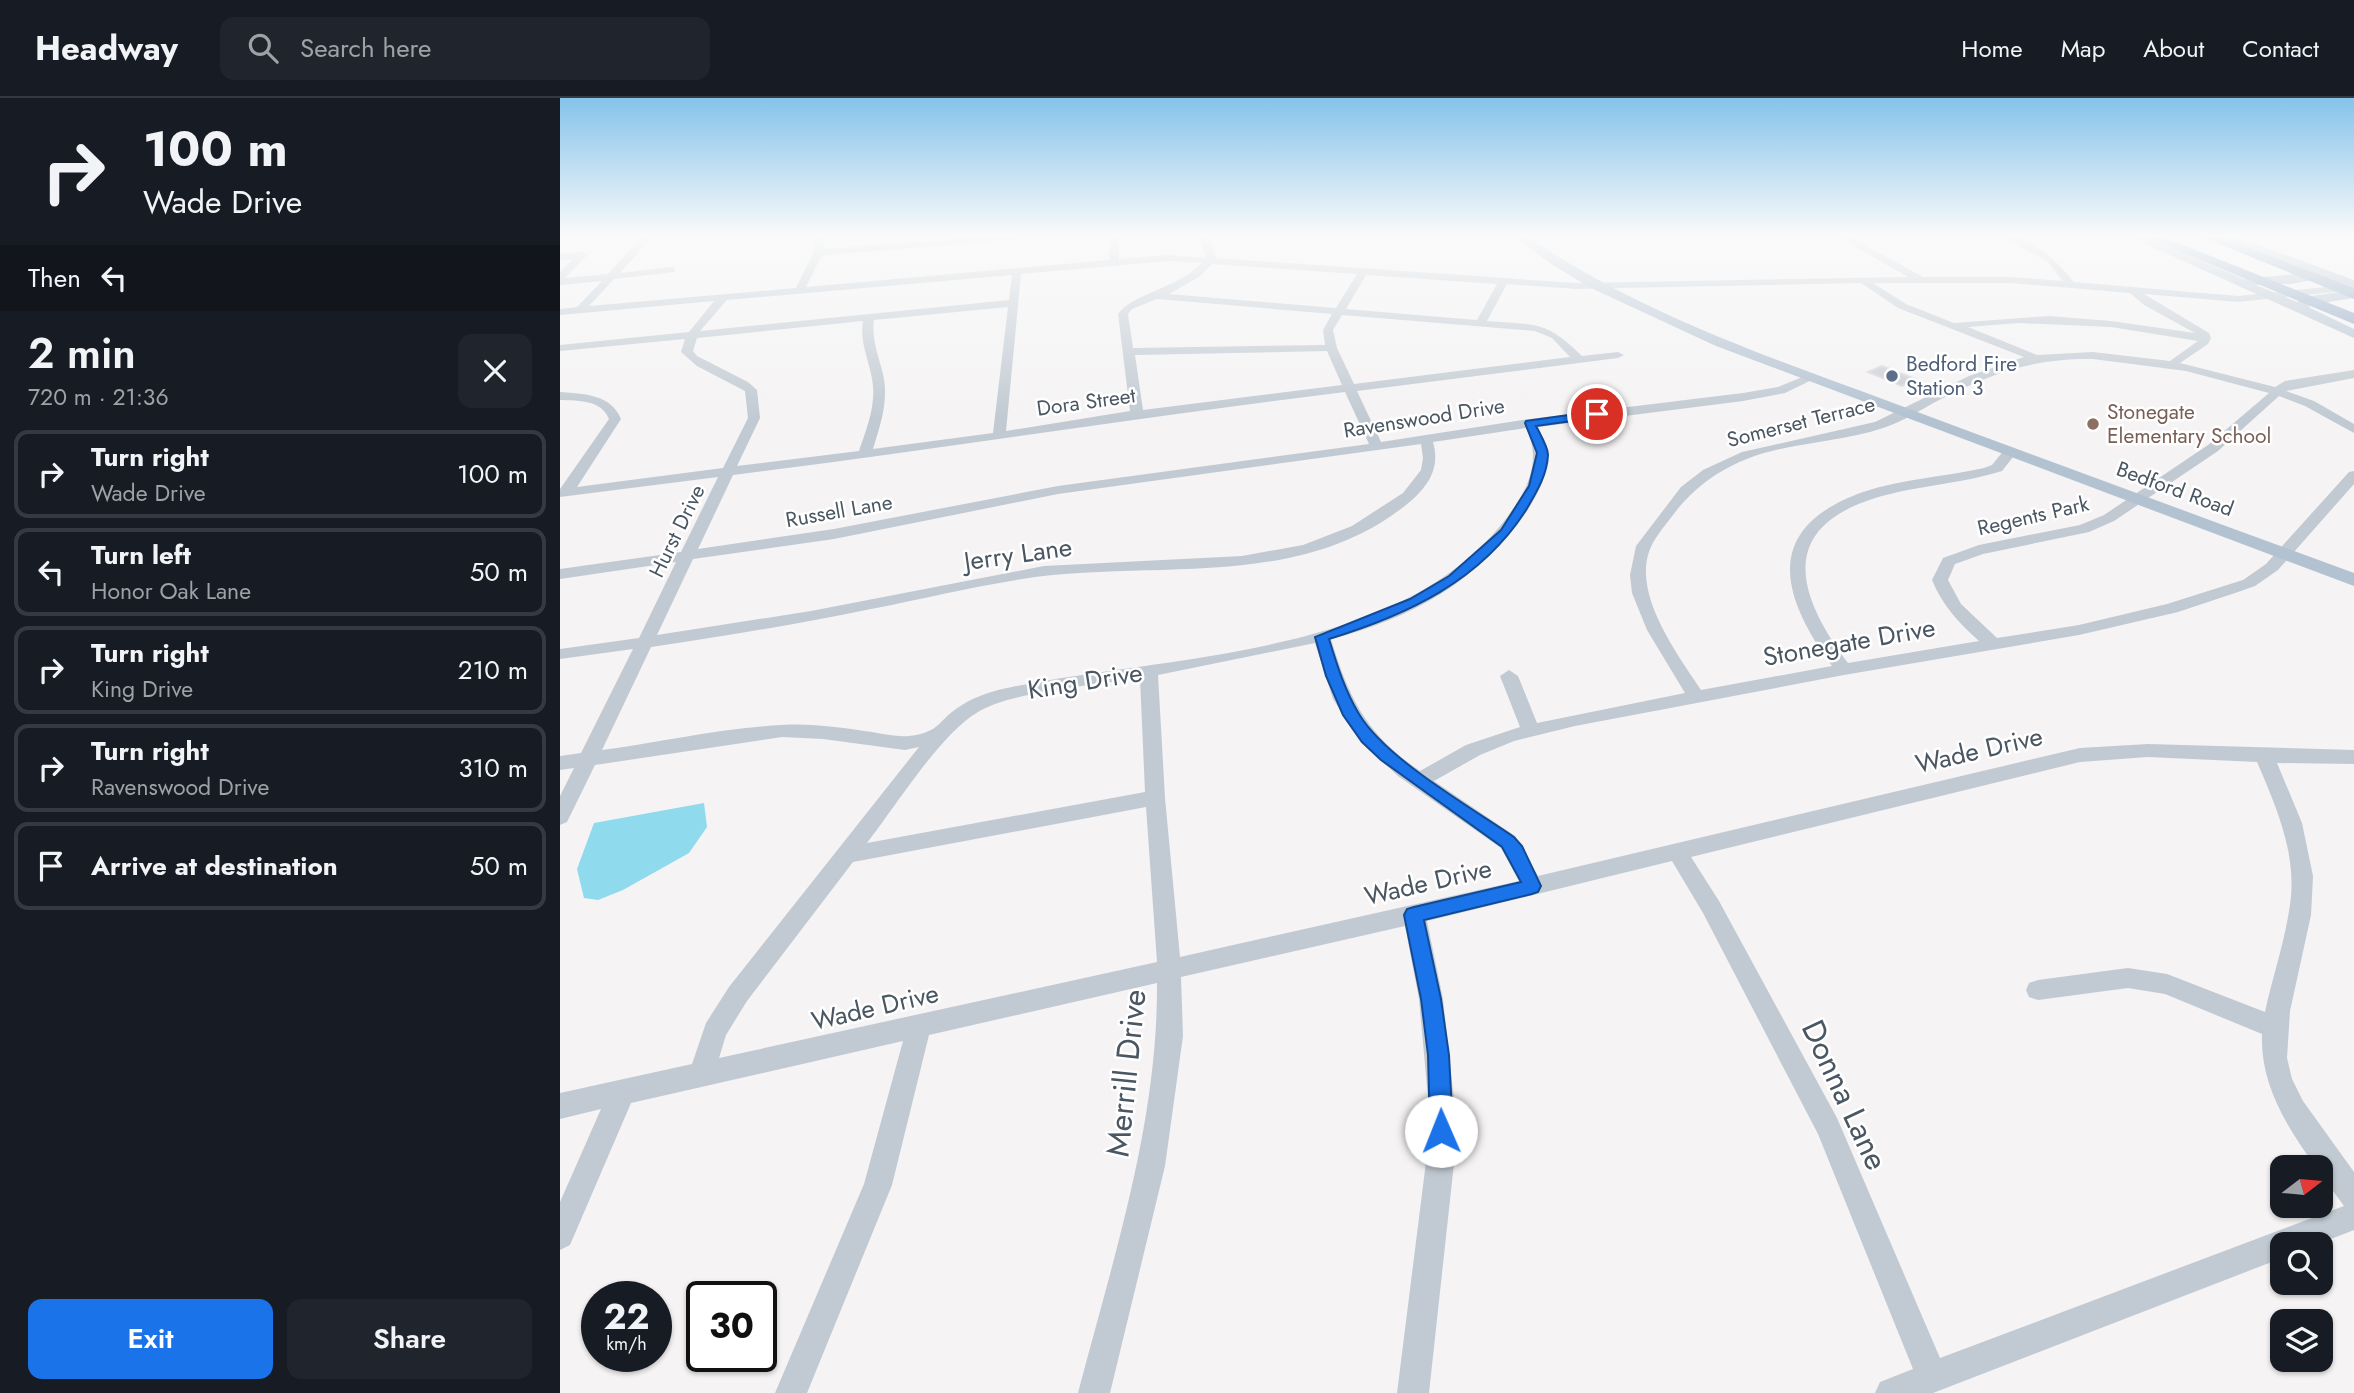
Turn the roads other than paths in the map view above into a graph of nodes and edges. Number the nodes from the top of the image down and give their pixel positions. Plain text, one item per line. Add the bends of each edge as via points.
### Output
1 (592, 297) edge
2 (720, 297) edge
3 (725, 297) edge
4 (1014, 297) edge
5 (1151, 297) edge
6 (1170, 297) edge
7 (1346, 297) edge
8 (1495, 297) edge
9 (1622, 297) edge
10 (1885, 297) edge
11 (2142, 297) edge
12 (2224, 297) edge
13 (2267, 297) edge
14 (2276, 297) edge
15 (2303, 297) edge
16 (2307, 297) edge
17 (2316, 297) edge
18 (2320, 297) edge
19 (2326, 297) edge
20 (2332, 297) edge
21 (1013, 303) junction
22 (2303, 307) junction
23 (580, 310) junction
24 (560, 312) edge
25 (1337, 312) junction
26 (2352, 315) edge
27 (869, 318) junction
28 (1480, 323) junction
29 (1954, 326) junction
30 (693, 335) junction
31 (2205, 338) junction
32 (560, 348) edge
33 (1331, 348) junction
34 (1129, 352) junction
35 (1618, 355) dead end
36 (2035, 358) junction
37 (1579, 360) junction
38 (2172, 367) junction
39 (2354, 374) edge
40 (1812, 377) junction
41 (1350, 388) junction
42 (2276, 392) junction
43 (560, 396) edge
44 (1905, 413) junction
45 (1137, 414) junction
46 (1530, 423) junction
47 (2354, 429) edge
48 (999, 436) junction
49 (1426, 439) junction
50 (1377, 447) junction
51 (2010, 452) junction
52 (865, 453) junction
53 (730, 470) junction
54 (2354, 475) edge
55 (1124, 481) joint
56 (563, 492) edge
57 (2139, 500) junction
58 (2283, 554) junction
59 (688, 556) junction
60 (560, 574) edge
61 (2354, 580) edge
62 (1322, 637) junction
63 (646, 642) junction
64 (1993, 644) junction
65 (560, 654) edge
66 (1844, 669) junction
67 (1149, 670) junction
68 (1508, 676) dead end
69 (1696, 696) junction
70 (1531, 730) junction
71 (937, 738) junction
72 (2264, 756) junction
73 (2354, 757) edge
74 (589, 759) junction
75 (560, 763) edge
76 (1420, 780) junction
77 (1155, 798) junction
78 (560, 817) edge
79 (1677, 852) junction
80 (846, 855) junction
81 (1532, 886) junction
82 (1414, 915) junction
83 (1169, 970) junction
84 (2038, 989) dead end
85 (919, 1026) junction
86 (2276, 1028) junction
87 (702, 1074) junction
88 (622, 1092) junction
89 (560, 1106) edge
90 (2354, 1196) edge
91 (2354, 1216) edge
92 (560, 1235) edge
93 (1932, 1377) junction
94 (791, 1393) edge
95 (1094, 1393) edge
96 (1413, 1393) edge
97 (1891, 1393) edge

1 - 23 street
2 - 23 street
3 - 30 street
4 - 21 street
5 - 34 street via 1125,310
6 - 25 street
7 - 25 street
8 - 28 street
9 - 40 main road, Bedford Road via 1713,341
10 - 29 street
11 - 31 street via 2200,330
12 - 13 street
14 - 22 main road
15 - 26 highway
16 - 26 highway
17 - 26 highway
18 - 26 highway
19 - 22 main road
20 - 26 main road
21 - 27 street
21 - 48 street
22 - 26 main road
23 - 24 street
25 - 28 street
25 - 33 street via 1328,330
27 - 30 street
27 - 52 street via 865,334 880,387
28 - 37 street via 1546,330
29 - 31 street via 2061,318
29 - 36 street via 2005,342
30 - 32 street
30 - 53 street, Hurst Drive via 687,352 692,358 745,384 754,399 754,418
31 - 38 street
33 - 34 street
33 - 41 street
34 - 45 street
35 - 37 street, Dora Street
36 - 38 street, Somerset Terrace via 2080,355
36 - 44 street, Somerset Terrace via 1987,373
37 - 41 street, Dora Street
38 - 42 street, Somerset Terrace
39 - 42 street, Regents Park via 2295,382
40 - 44 main road, Bedford Road
40 - 46 street, Ravenswood Drive via 1754,395
41 - 45 street, Dora Street
41 - 50 street
42 - 47 street, Somerset Terrace via 2306,402
42 - 57 street, Regents Park via 2213,448
43 - 56 street via 604,403 615,419
44 - 51 main road, Bedford Road
44 - 69 street, Somerset Terrace via 1868,429 1748,454 1696,479 1677,498 1644,546 1639,588 1660,639
45 - 48 street, Dora Street
46 - 49 street, Ravenswood Drive
46 - 62 street, King Drive via 1539,439 1542,464 1535,486 1505,533 1454,579 1415,602
48 - 52 street, Dora Street
49 - 50 street, Ravenswood Drive
49 - 63 street, Jerry Lane via 1429,467 1417,486 1367,524 1308,549 1227,562 1030,573 769,624
50 - 55 street, Ravenswood Drive
51 - 57 main road, Bedford Road
51 - 66 street via 1997,468 1988,471 1867,496 1840,507 1803,541 1795,561 1799,594 1826,647
52 - 53 street, Dora Street
53 - 56 street, Dora Street
53 - 59 street, Hurst Drive
54 - 58 street, Stonegate Drive
55 - 59 street, Russell Lane
57 - 58 main road, Bedford Road
57 - 64 street, Regents Park via 2084,529 1979,550 1949,561 1940,580 1946,596
58 - 61 main road, Bedford Road
58 - 64 street, Stonegate Drive via 2260,577 2220,593 2116,622
59 - 60 street, Russell Lane
59 - 63 street, Hurst Drive
62 - 67 street, King Drive
62 - 76 street via 1351,715 1367,738
63 - 65 street, Jerry Lane
63 - 74 street, Hurst Drive
64 - 66 street, Stonegate Drive
66 - 69 street, Stonegate Drive
67 - 71 street, King Drive via 978,702 961,712
67 - 77 street, Merrill Drive
68 - 70 street
69 - 70 street, Stonegate Drive
70 - 76 street, Stonegate Drive via 1474,750
71 - 74 street via 905,743 782,731
71 - 80 street, King Drive
72 - 73 street, Wade Drive
72 - 79 street, Wade Drive via 2154,750 2080,755
72 - 86 street via 2295,829 2302,890
74 - 75 street
74 - 78 street, Hurst Drive
76 - 81 street via 1508,842
77 - 80 street
77 - 83 street, Merrill Drive
79 - 81 street, Wade Drive
79 - 93 street, Donna Lane via 1822,1117
80 - 87 street, King Drive via 738,994 715,1031
81 - 82 street, Wade Drive
82 - 83 street, Wade Drive
82 - 96 street via 1431,999 1442,1109 1441,1154
83 - 85 street, Wade Drive
83 - 95 street, Merrill Drive via 1170,1036 1151,1166
84 - 86 street via 2128,978 2167,984
85 - 87 street, Wade Drive
85 - 94 street via 878,1185
86 - 90 street via 2280,1079 2305,1126
87 - 88 street, Wade Drive
88 - 89 street, Wade Drive
88 - 92 street
91 - 93 street
93 - 97 street

